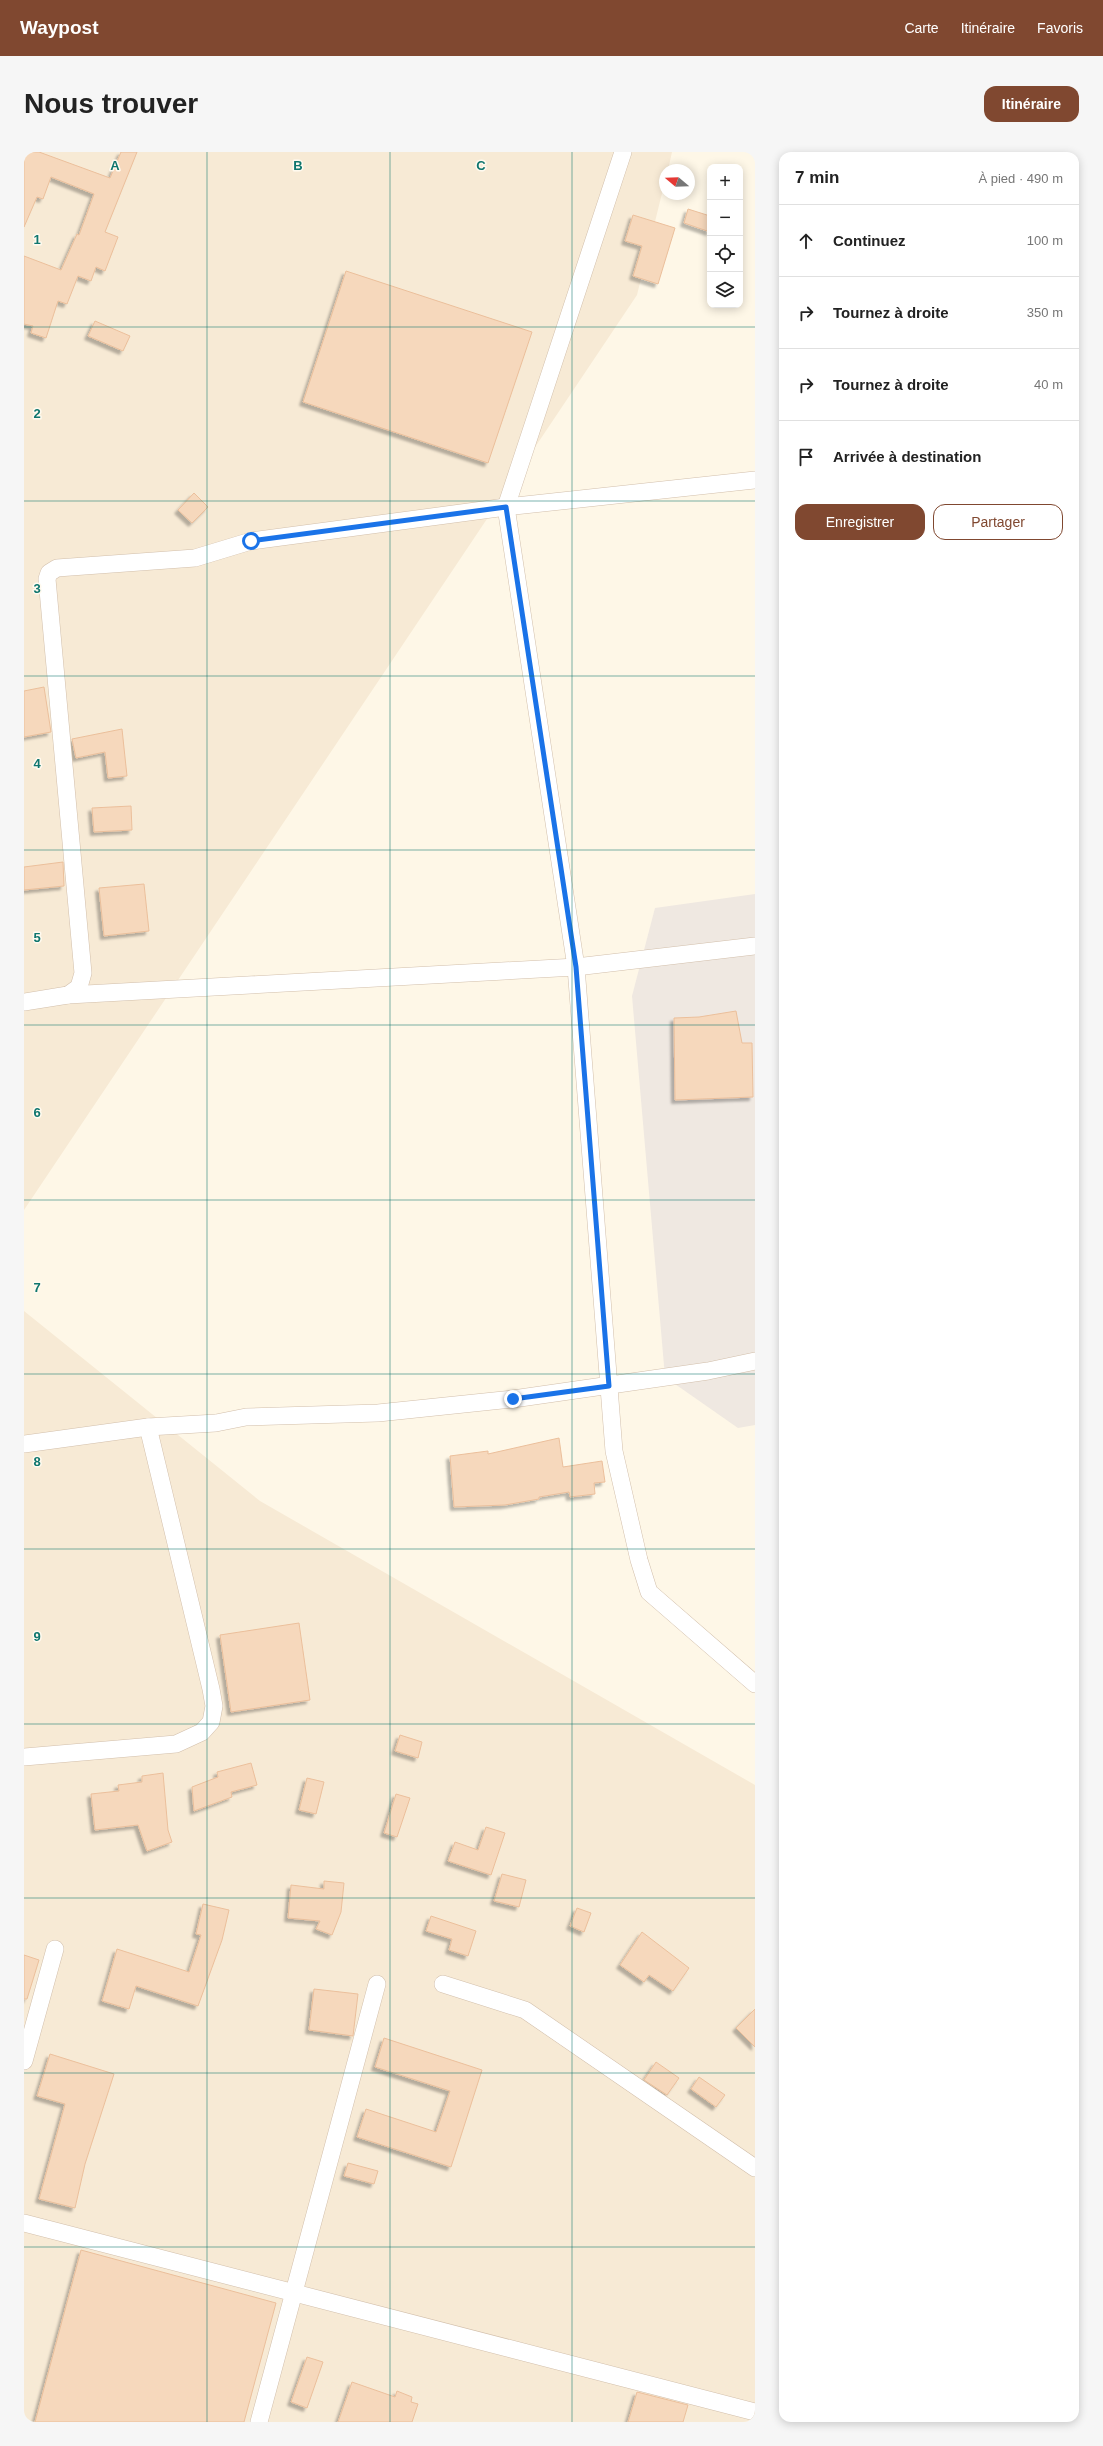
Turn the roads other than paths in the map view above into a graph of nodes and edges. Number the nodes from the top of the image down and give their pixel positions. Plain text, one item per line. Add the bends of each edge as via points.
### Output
1 (623, 152) edge
2 (755, 480) edge
3 (506, 507) junction
4 (755, 946) edge
5 (576, 967) junction
6 (68, 995) junction
7 (24, 1002) edge
8 (755, 1361) edge
9 (609, 1386) junction
10 (148, 1426) junction
11 (24, 1444) edge
12 (755, 1684) edge
13 (24, 1757) edge
14 (55, 1949) dead end
15 (378, 1984) dead end
16 (443, 1984) dead end
17 (24, 2061) edge
18 (755, 2168) edge
19 (24, 2223) edge
20 (295, 2293) junction
21 (755, 2412) edge
22 (259, 2422) edge

1 - 3 street
2 - 3 street
3 - 5 street
3 - 6 street via 251,541 195,558 57,568 50,573 47,579 83,973 79,987
4 - 5 street
5 - 6 street
5 - 9 street
6 - 7 street
8 - 9 street
9 - 10 street via 378,1413 246,1417 216,1423
9 - 12 street via 614,1451 649,1592
10 - 11 street
10 - 13 street via 211,1689 214,1706 211,1722 202,1732 176,1744
14 - 17 street
15 - 20 street
16 - 18 street via 525,2010
19 - 20 street
20 - 21 street
20 - 22 street

